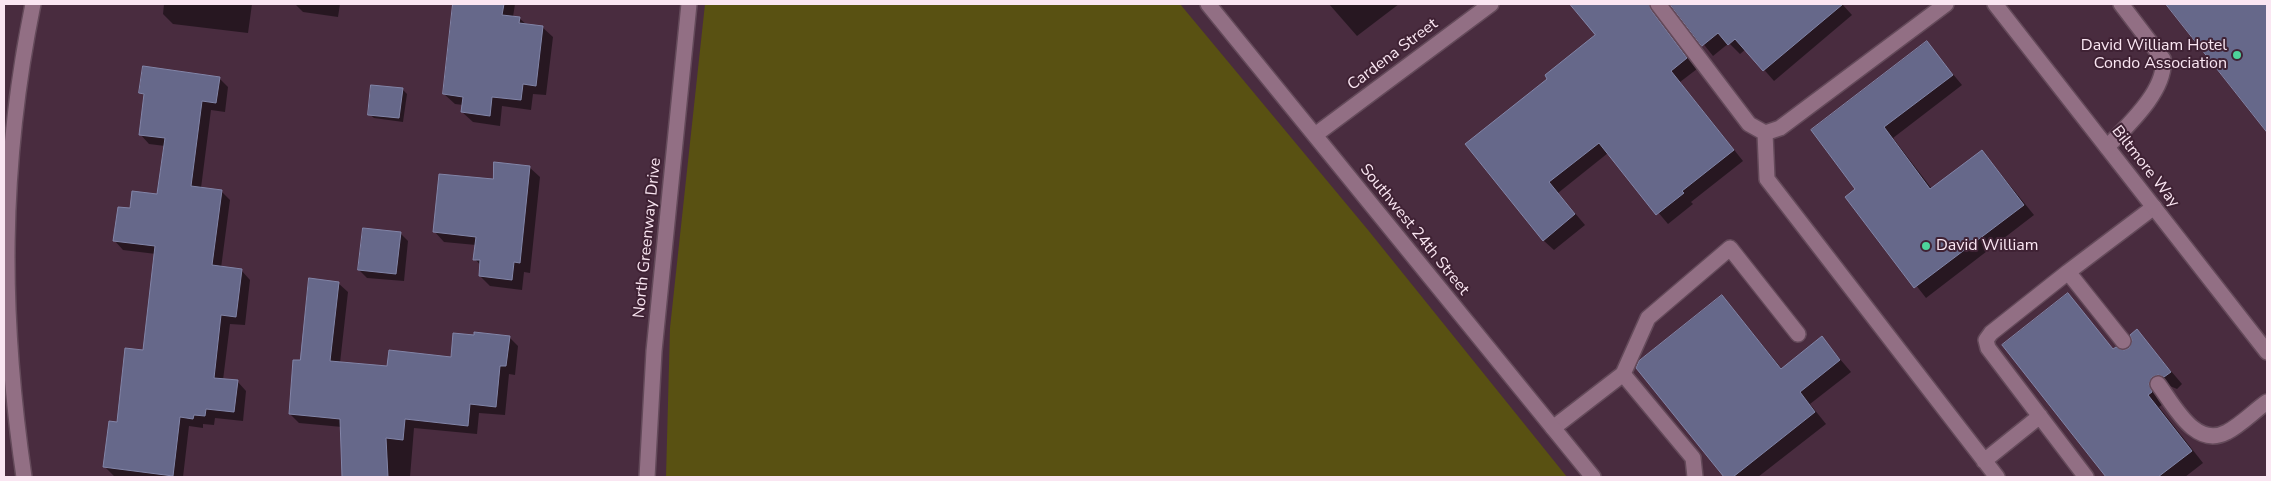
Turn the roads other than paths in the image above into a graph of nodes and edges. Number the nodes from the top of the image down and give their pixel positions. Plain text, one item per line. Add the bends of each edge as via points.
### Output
1 (33, 4) edge
2 (689, 4) edge
3 (1208, 4) edge
4 (1491, 4) edge
5 (1658, 4) edge
6 (1946, 4) edge
7 (1995, 4) edge
8 (2121, 4) edge
9 (1765, 133) junction
10 (1315, 135) junction
11 (2107, 147) junction
12 (2154, 207) junction
13 (2068, 272) junction
14 (1798, 334) dead end
15 (2123, 341) dead end
16 (2267, 352) edge
17 (1623, 374) junction
18 (2158, 384) dead end
19 (2267, 402) edge
20 (2040, 416) junction
21 (1553, 428) junction
22 (1984, 460) junction
23 (24, 477) edge
24 (647, 477) edge
25 (1593, 477) edge
26 (1696, 477) edge
27 (1997, 477) edge
28 (2086, 477) edge

1 - 23 street via 16,105 4,229 8,350
2 - 24 street, North Greenway Drive via 654,351
3 - 10 street, Southwest 24th Street
4 - 10 street, Cardena Street
5 - 9 street via 1749,124
6 - 9 street via 1780,128
7 - 11 street, Biltmore Way
8 - 11 street via 2163,59 2164,69 2148,101
9 - 22 street via 1767,179
10 - 21 street, Southwest 24th Street
11 - 12 street, Biltmore Way
12 - 13 street
12 - 16 street, Biltmore Way
13 - 15 street
13 - 20 street via 1986,340 1988,348
14 - 17 street via 1730,248 1648,318
17 - 21 street
17 - 26 street via 1693,458
18 - 19 street via 2193,430 2204,436 2228,432
20 - 22 street
20 - 28 street
21 - 25 street, Southwest 24th Street
22 - 27 street

